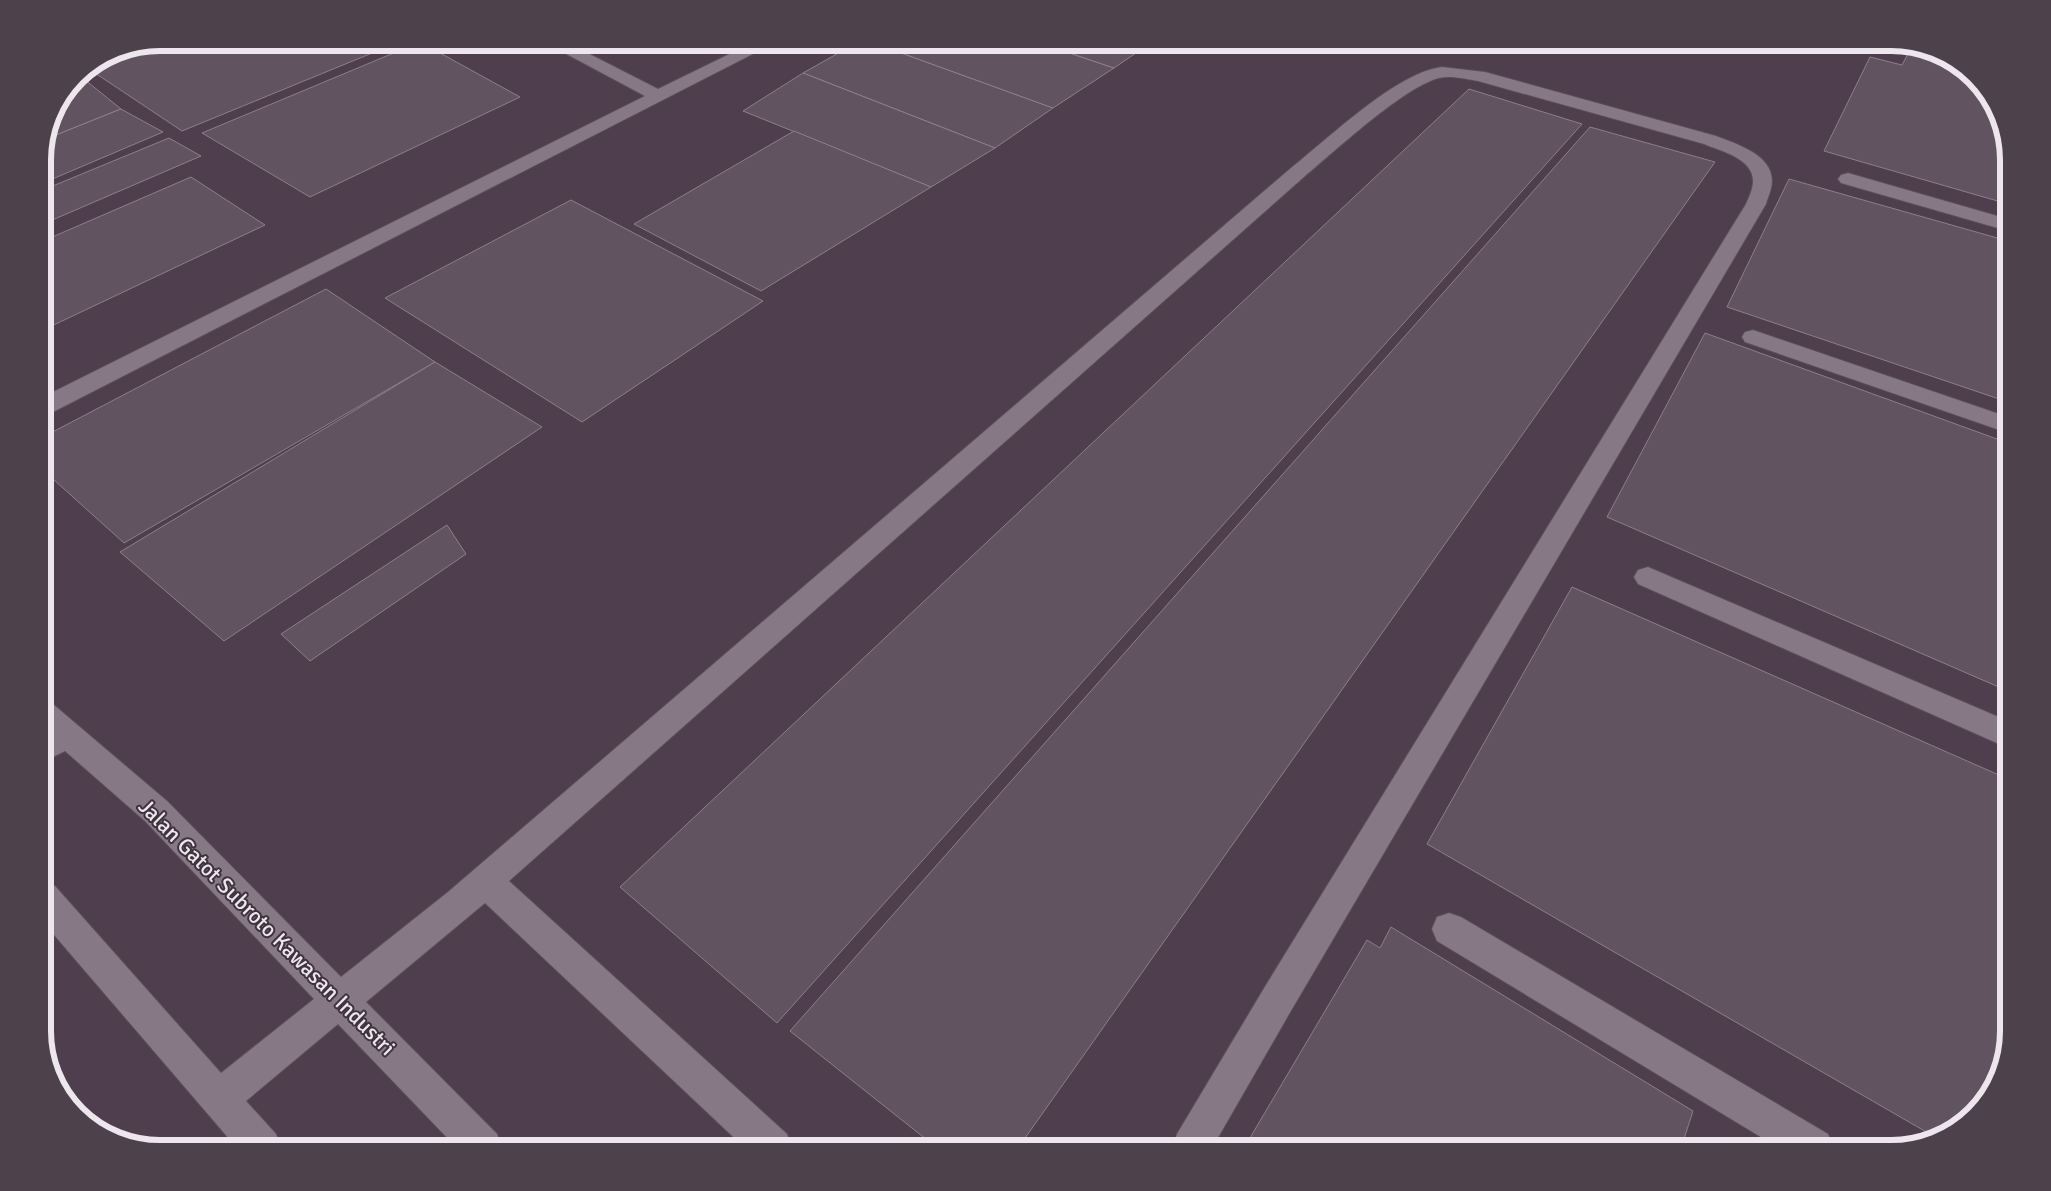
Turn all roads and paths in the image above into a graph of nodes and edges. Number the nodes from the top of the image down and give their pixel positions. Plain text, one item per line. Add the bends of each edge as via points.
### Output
1 (570, 51) edge
2 (750, 51) edge
3 (658, 96) junction
4 (1848, 179) dead end
5 (2000, 223) edge
6 (1753, 337) dead end
7 (51, 403) edge
8 (2000, 422) edge
9 (1648, 577) dead end
10 (2000, 731) edge
11 (51, 733) edge
12 (485, 881) junction
13 (51, 906) edge
14 (1449, 929) dead end
15 (340, 1000) junction
16 (218, 1099) junction
17 (255, 1140) edge
18 (475, 1140) edge
19 (764, 1140) edge
20 (1196, 1140) edge
21 (1801, 1140) edge

1 - 3 street
2 - 3 street
3 - 7 street
4 - 5 street
6 - 8 street
9 - 10 street
11 - 15 street, Jalan Gatot Subroto Kawasan Industri via 156,811
12 - 15 street
12 - 19 street
12 - 20 street via 1298,172 1410,85 1436,73 1479,76 1710,140 1745,156 1758,165 1763,178 1756,204
13 - 16 street
14 - 21 street
15 - 16 street
15 - 18 street, Jalan Gatot Subroto Kawasan Industri
16 - 17 street

